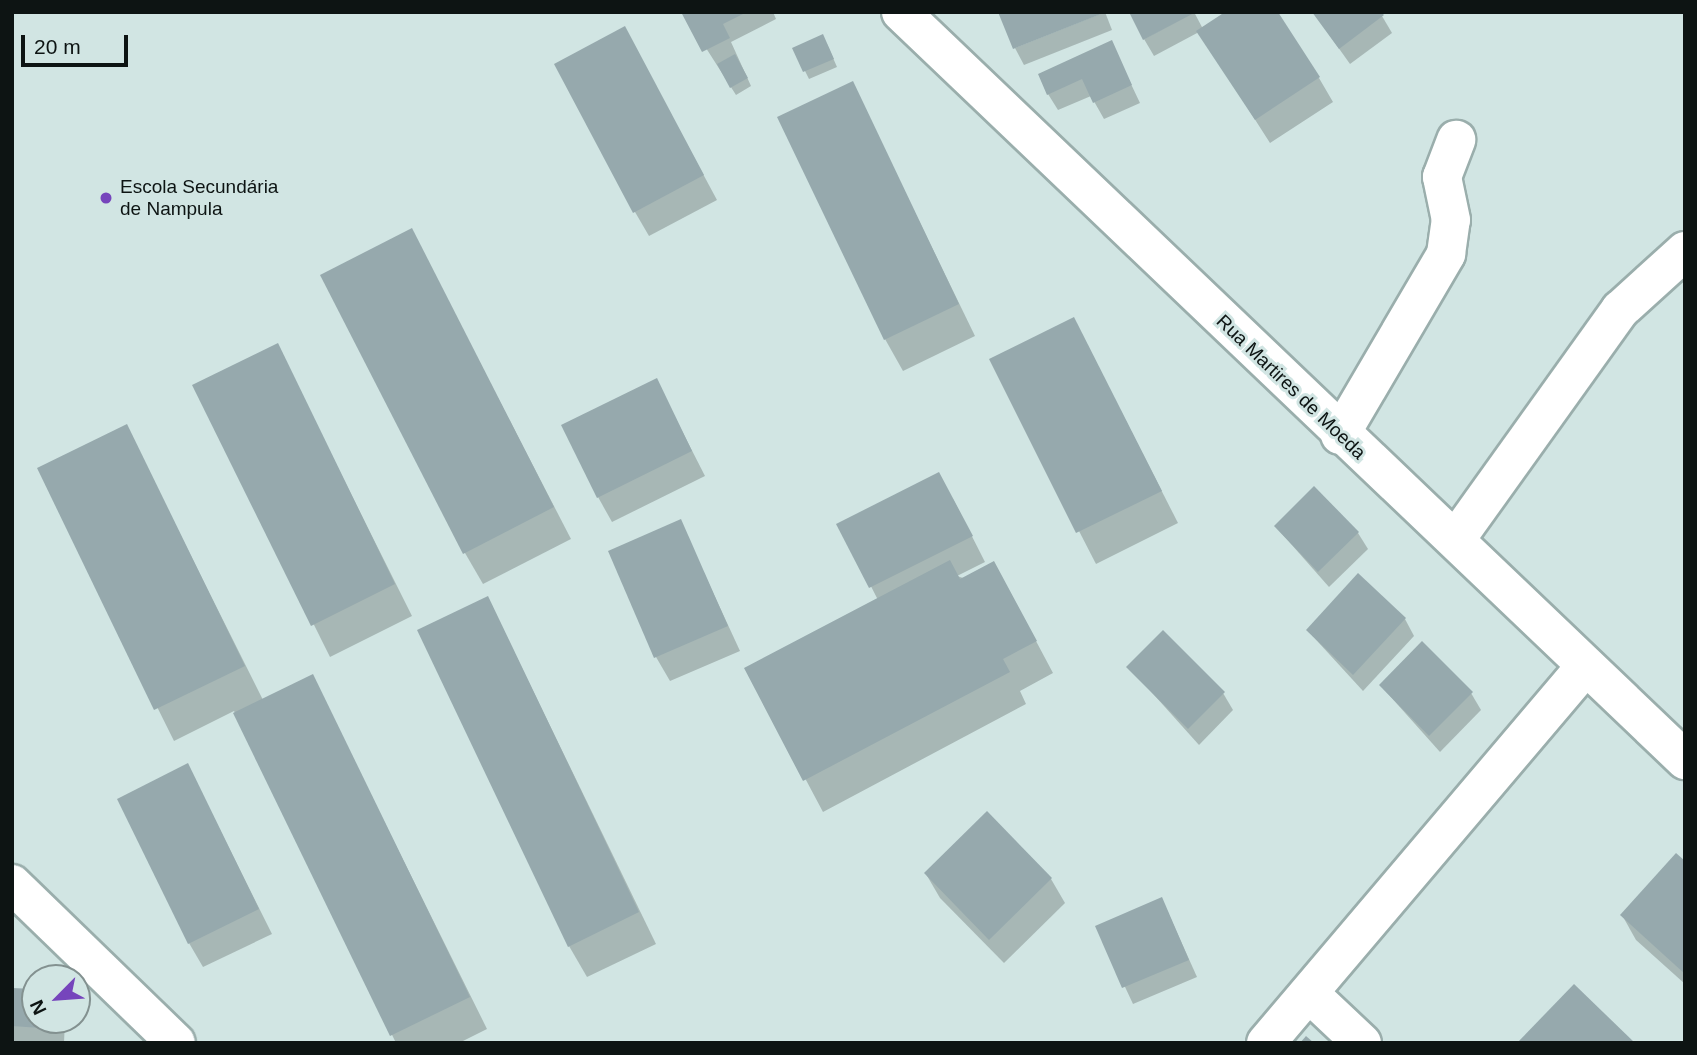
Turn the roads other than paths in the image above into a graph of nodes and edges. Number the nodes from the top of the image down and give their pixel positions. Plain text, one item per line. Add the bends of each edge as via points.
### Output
1 (901, 12) edge
2 (1456, 140) dead end
3 (1685, 251) edge
4 (1340, 435) junction
5 (1456, 539) junction
6 (1583, 669) junction
7 (1685, 760) edge
8 (12, 884) edge
9 (1311, 995) junction
10 (176, 1043) edge
11 (1266, 1043) edge
12 (1362, 1043) edge

1 - 4 street, Rua Martires de Moeda
2 - 4 street via 1441,177 1451,220 1447,254
3 - 5 street via 1620,310
4 - 5 street, Rua Martires de Moeda
5 - 6 street, Rua Martires de Moeda
6 - 7 street, Rua Martires de Moeda
6 - 9 street
8 - 10 street
9 - 11 street
9 - 12 street

